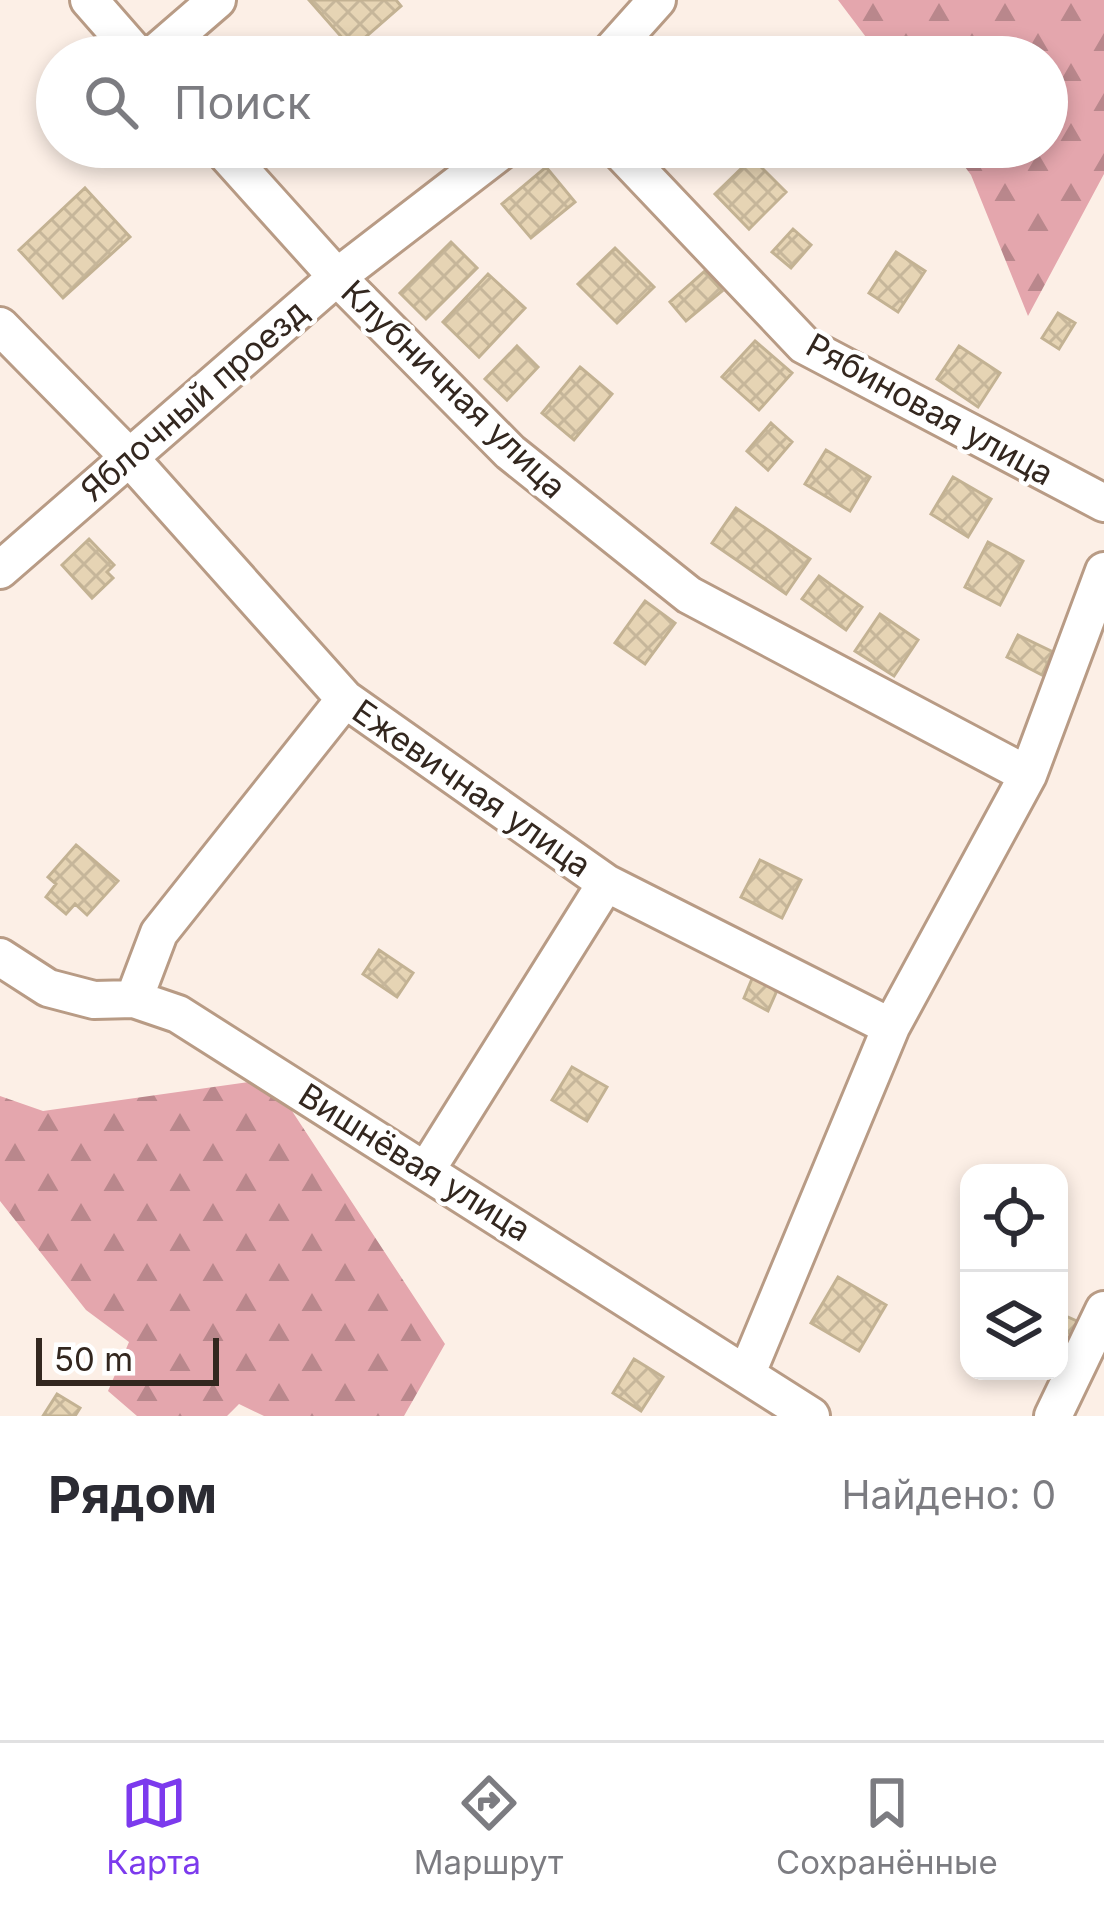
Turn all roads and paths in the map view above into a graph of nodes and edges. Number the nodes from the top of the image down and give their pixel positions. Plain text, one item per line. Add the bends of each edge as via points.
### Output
1 (89, 0) edge
2 (218, 0) edge
3 (657, 0) edge
4 (121, 36) edge
5 (176, 36) edge
6 (625, 36) edge
7 (239, 168) edge
8 (479, 168) edge
9 (636, 168) edge
10 (337, 277) junction
11 (0, 326) edge
12 (127, 454) junction
13 (1104, 503) edge
14 (0, 570) edge
15 (1104, 571) edge
16 (345, 699) junction
17 (1028, 776) junction
18 (607, 883) junction
19 (0, 956) edge
20 (134, 999) junction
21 (891, 1027) junction
22 (427, 1169) junction
23 (1104, 1310) edge
24 (747, 1372) junction
25 (811, 1416) edge
26 (1053, 1416) edge

1 - 4 street
2 - 5 street
3 - 6 street
7 - 10 street, Клубничная улица
8 - 10 street, Яблочный проезд
9 - 13 street, Рябиновая улица via 804,345
10 - 12 street, Яблочный проезд
10 - 17 street, Клубничная улица via 510,452 689,595
11 - 12 street, Ежевичная улица
12 - 14 street, Яблочный проезд
12 - 16 street, Ежевичная улица
15 - 17 street
16 - 18 street, Ежевичная улица
16 - 20 street via 159,933
17 - 21 street
18 - 21 street, Ежевичная улица
18 - 22 street
19 - 20 street, Вишнёвая улица via 48,988 94,1000
20 - 22 street, Вишнёвая улица via 178,1014
21 - 24 street
22 - 24 street, Вишнёвая улица
23 - 26 street
24 - 25 street, Вишнёвая улица

